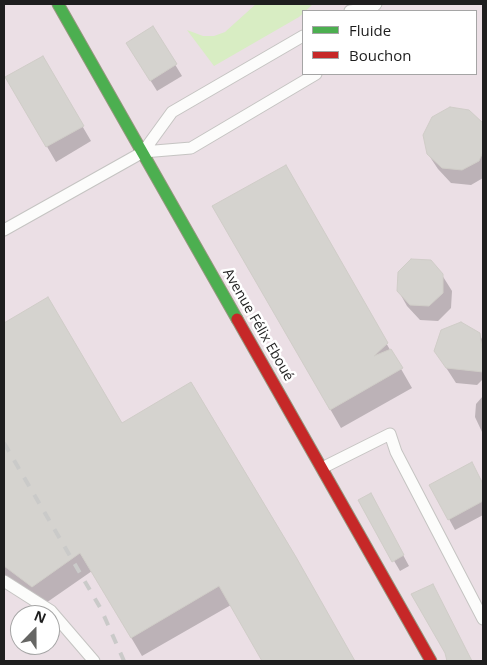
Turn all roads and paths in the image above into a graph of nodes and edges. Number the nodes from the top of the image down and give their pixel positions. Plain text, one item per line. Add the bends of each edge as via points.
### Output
1 (58, 4) edge
2 (373, 7) edge
3 (356, 10) edge
4 (302, 37) edge
5 (314, 75) edge
6 (143, 152) junction
7 (4, 230) edge
8 (322, 468) junction
9 (4, 582) edge
10 (483, 619) edge
11 (94, 661) edge
12 (431, 661) edge

1 - 6 street, Avenue Félix Eboué
2 - 3 lane
4 - 6 lane via 172,112
5 - 6 lane via 191,148
6 - 7 lane
6 - 8 street, Avenue Félix Eboué
8 - 10 lane via 390,434 396,452
8 - 12 street, Avenue Félix Eboué
9 - 11 lane via 51,610

